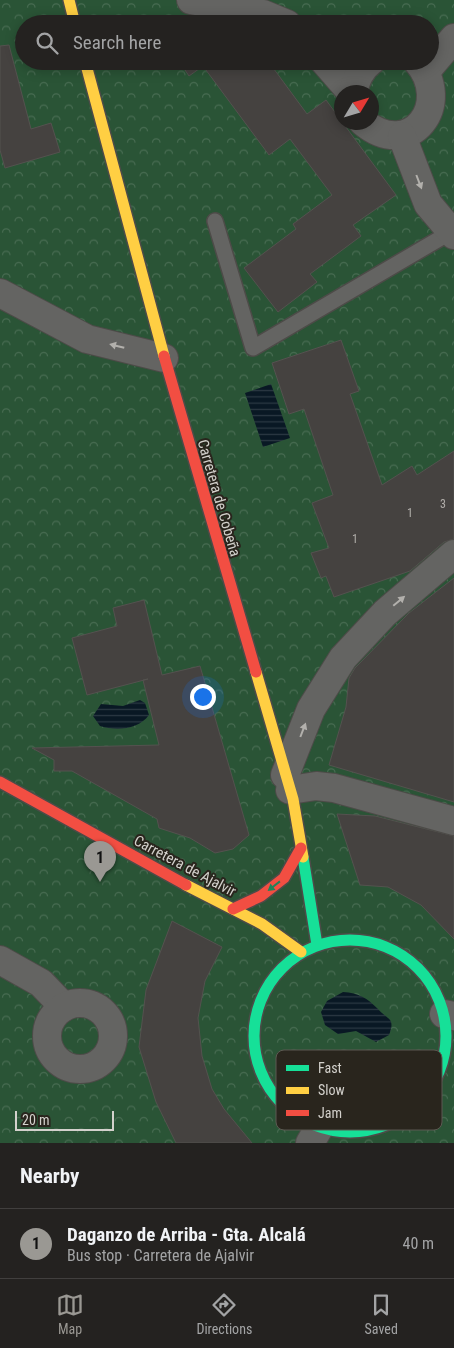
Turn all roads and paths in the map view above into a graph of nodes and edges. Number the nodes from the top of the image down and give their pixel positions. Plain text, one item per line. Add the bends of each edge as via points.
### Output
1 (69, 0) edge
2 (191, 0) edge
3 (273, 13) edge
4 (73, 15) edge
5 (454, 38) edge
6 (439, 51) edge
7 (87, 70) edge
8 (332, 70) edge
9 (361, 70) edge
10 (425, 70) edge
11 (346, 85) edge
12 (354, 85) edge
13 (445, 95) edge
14 (375, 130) edge
15 (402, 136) junction
16 (215, 220) dead end
17 (453, 234) edge
18 (0, 293) edge
19 (164, 358) junction
20 (454, 554) edge
21 (0, 782) edge
22 (288, 782) junction
23 (454, 821) edge
24 (301, 848) junction
25 (233, 909) junction
26 (317, 945) junction
27 (301, 952) junction
28 (0, 960) edge
29 (64, 1007) dead end
30 (449, 1015) edge
31 (450, 1046) edge
32 (442, 1068) edge
33 (276, 1097) edge
34 (374, 1130) joint
35 (314, 1136) edge
36 (376, 1143) edge

1 - 4 street
2 - 3 street
5 - 6 street
7 - 19 street, Carretera de Cobeña
8 - 11 street
9 - 12 street
10 - 13 street
13 - 15 street via 425,123
14 - 15 street via 381,134
15 -> 17 street via 428,204
16 - 17 lane via 253,348
19 -> 18 street via 87,338
19 - 22 street, Carretera de Cobeña
22 -> 20 street via 311,709 343,658 385,613
21 - 25 street, Carretera de Ajalvir
22 - 23 street via 334,788
22 - 24 street, Carretera de Cobeña
24 -> 25 street via 284,878 261,896
24 - 26 street, Carretera de Cobeña
25 - 27 street, Carretera de Ajalvir via 262,924
26 - 27 street
26 - 30 street via 349,939 381,945 410,960 432,984
27 - 33 street via 277,972 260,999 253,1030 256,1061 269,1090
28 - 29 street via 41,983
30 - 31 street
31 - 32 street
34 - 35 street
34 - 36 street

